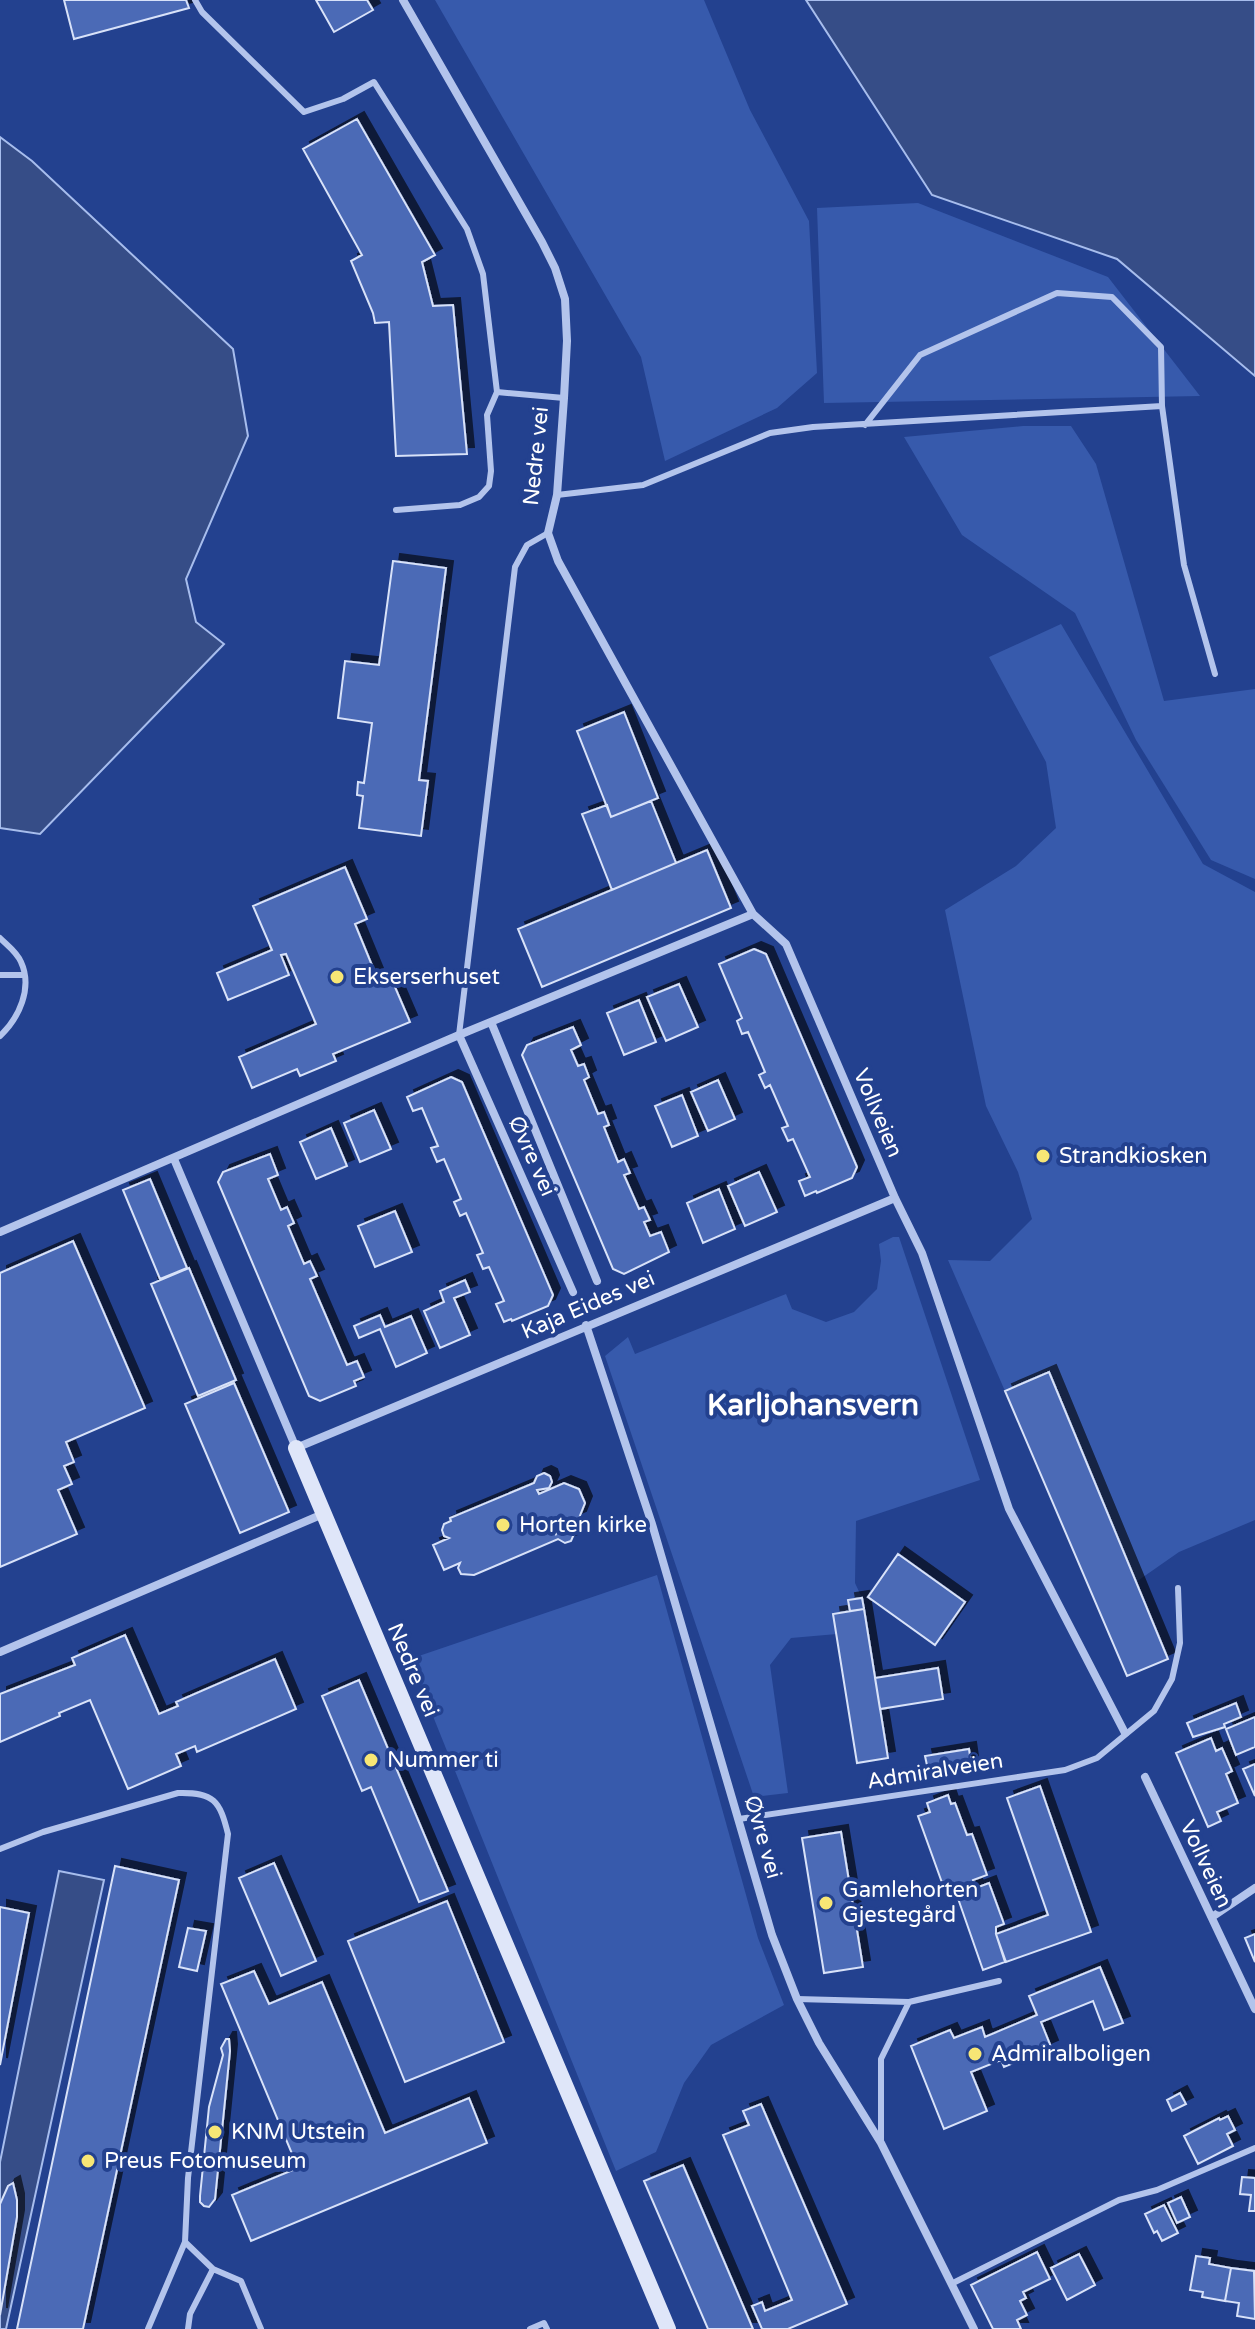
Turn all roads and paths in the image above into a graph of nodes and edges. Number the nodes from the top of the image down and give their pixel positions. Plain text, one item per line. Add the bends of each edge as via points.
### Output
1 (195, 0) edge
2 (403, 0) edge
3 (497, 392) junction
4 (564, 398) junction
5 (1162, 406) junction
6 (865, 425) junction
7 (557, 495) junction
8 (396, 510) dead end
9 (548, 533) junction
10 (1215, 674) dead end
11 (753, 914) junction
12 (0, 938) edge
13 (0, 975) edge
14 (23, 975) junction
15 (491, 1022) junction
16 (459, 1035) junction
17 (0, 1036) edge
18 (174, 1159) junction
19 (895, 1198) junction
20 (0, 1232) edge
21 (597, 1281) dead end
22 (573, 1292) dead end
23 (586, 1325) junction
24 (296, 1448) junction
25 (323, 1513) junction
26 (1178, 1588) dead end
27 (0, 1652) edge
28 (1125, 1733) junction
29 (1145, 1777) dead end
30 (739, 1819) junction
31 (0, 1849) edge
32 (1255, 1888) edge
33 (1212, 1917) junction
34 (999, 1981) dead end
35 (797, 1999) junction
36 (909, 2002) junction
37 (1255, 2009) edge
38 (881, 2143) junction
39 (1255, 2148) edge
40 (185, 2242) junction
41 (213, 2269) junction
42 (953, 2283) junction
43 (148, 2329) edge
44 (188, 2329) edge
45 (261, 2329) edge
46 (530, 2329) edge
47 (547, 2329) edge
48 (668, 2329) edge
49 (974, 2329) edge

1 - 3 lane via 304,112 374,82 467,229 483,274
2 - 4 street, Nedre vei via 555,268 565,299
3 - 4 lane
3 - 8 lane via 487,415 489,486 460,505
4 - 7 street, Nedre vei
5 - 6 lane
5 - 6 lane via 1161,347 1112,297 1057,293 920,355
5 - 10 lane via 1184,565
6 - 7 lane via 770,433 643,485
7 - 9 street, Nedre vei
9 - 11 street, Vollveien via 558,561
9 - 16 lane, Nedre vei via 527,545 515,567
11 - 15 street
11 - 19 street, Vollveien via 786,944
12 - 14 lane via 20,960
13 - 14 lane
14 - 17 lane via 21,1009
15 - 16 street
15 - 21 street, Øvre vei
16 - 18 street
16 - 22 street, Øvre vei
18 - 20 street
18 - 24 street, Nedre vei
19 - 23 street, Kaja Eides vei
19 - 28 street, Vollveien via 922,1253 1009,1509
23 - 24 street, Kaja Eides vei
23 - 30 street, Øvre vei via 652,1524
24 - 25 main road, Nedre vei
25 - 27 street
25 - 48 main road, Nedre vei
26 - 28 lane, Admiralveien via 1180,1643 1172,1679 1154,1711
28 - 30 lane, Admiralveien via 1097,1758 1065,1770
29 - 33 street, Vollveien
30 - 35 street, Øvre vei via 772,1935
31 - 40 lane via 178,1793 199,1792 215,1800 223,1815 228,1834
32 - 33 street
33 - 37 street, Vollveien
34 - 36 lane
35 - 36 lane
35 - 38 street, Øvre vei
36 - 38 lane via 881,2059
38 - 42 street, Øvre vei
39 - 42 lane via 1157,2190 1119,2200
40 - 41 lane
40 - 43 lane
41 - 44 lane
41 - 45 lane via 241,2281
42 - 49 street, Øvre vei
46 - 47 lane via 544,2323

